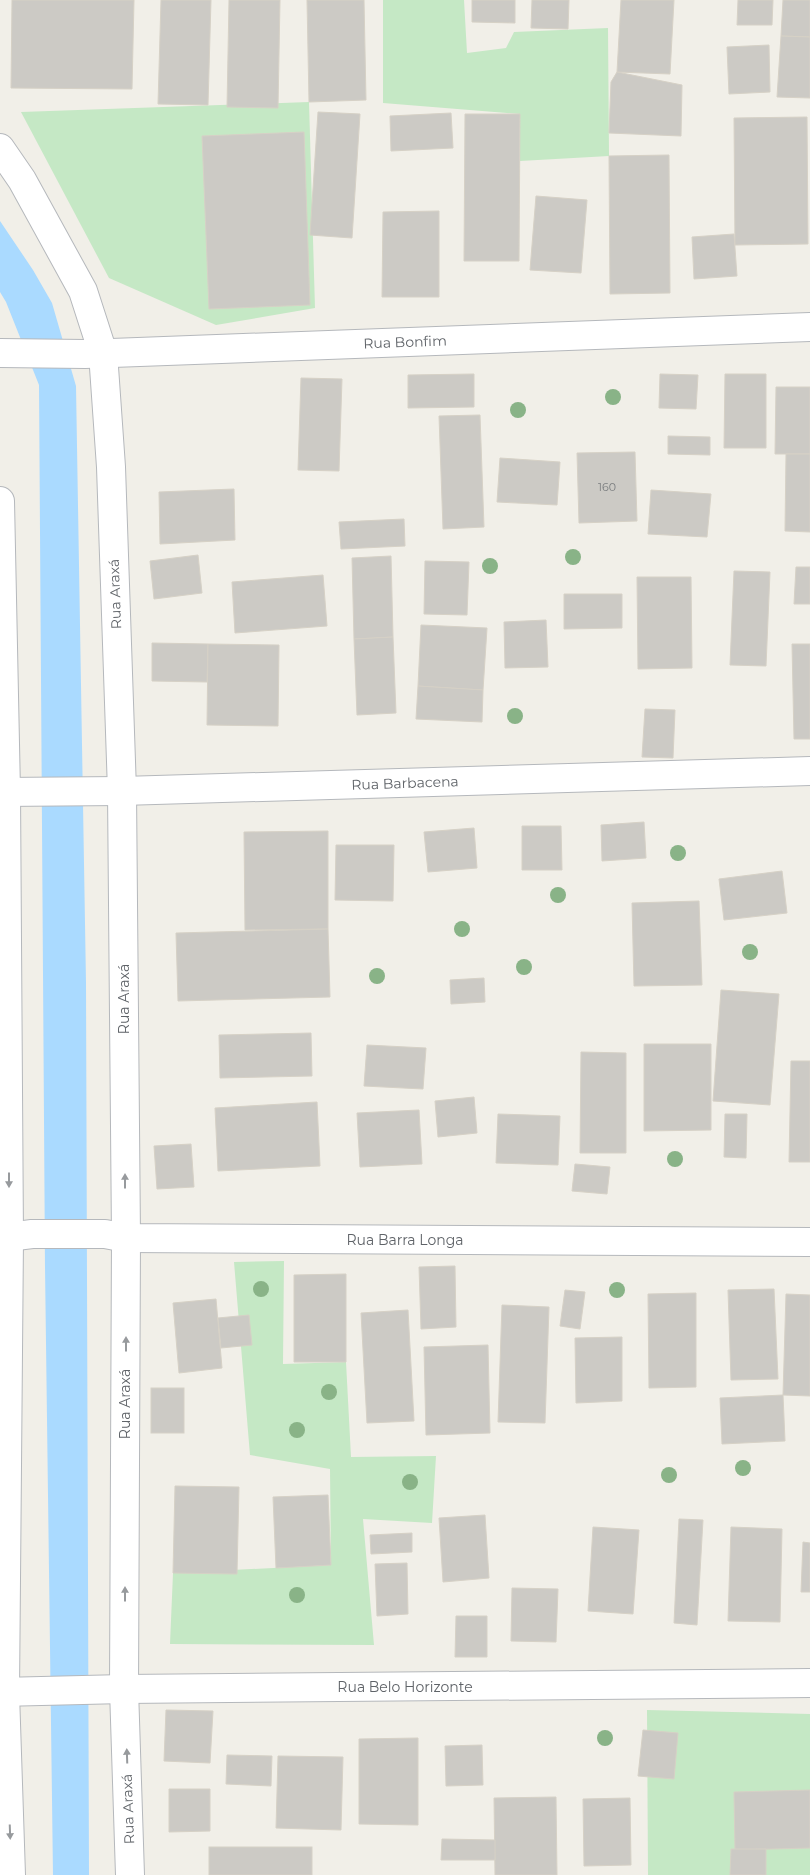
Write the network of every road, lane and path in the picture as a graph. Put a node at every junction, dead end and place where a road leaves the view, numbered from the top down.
1 (0, 148) edge
2 (810, 327) edge
3 (94, 353) junction
4 (7, 354) edge
5 (0, 501) edge
6 (810, 771) edge
7 (112, 791) junction
8 (11, 792) edge
9 (115, 1236) junction
10 (14, 1237) edge
11 (810, 1242) edge
12 (810, 1683) edge
13 (112, 1689) junction
14 (2, 1692) edge
15 (11, 1875) edge
16 (130, 1875) edge

1 - 3 street, Rua Araxá
2 - 3 street, Rua Bonfim
3 - 4 street, Rua Bonfim
3 - 7 street, Rua Araxá
5 - 8 street
6 - 7 street, Rua Barbacena
7 - 8 street, Rua Barbacena
9 -> 7 street, Rua Araxá
8 -> 10 street
9 - 10 street, Rua Barra Longa
9 - 11 street, Rua Barra Longa
13 -> 9 street, Rua Araxá
10 - 14 street
12 - 13 street, Rua Belo Horizonte
13 - 14 street, Rua Belo Horizonte
16 -> 13 street, Rua Araxá
14 -> 15 street

